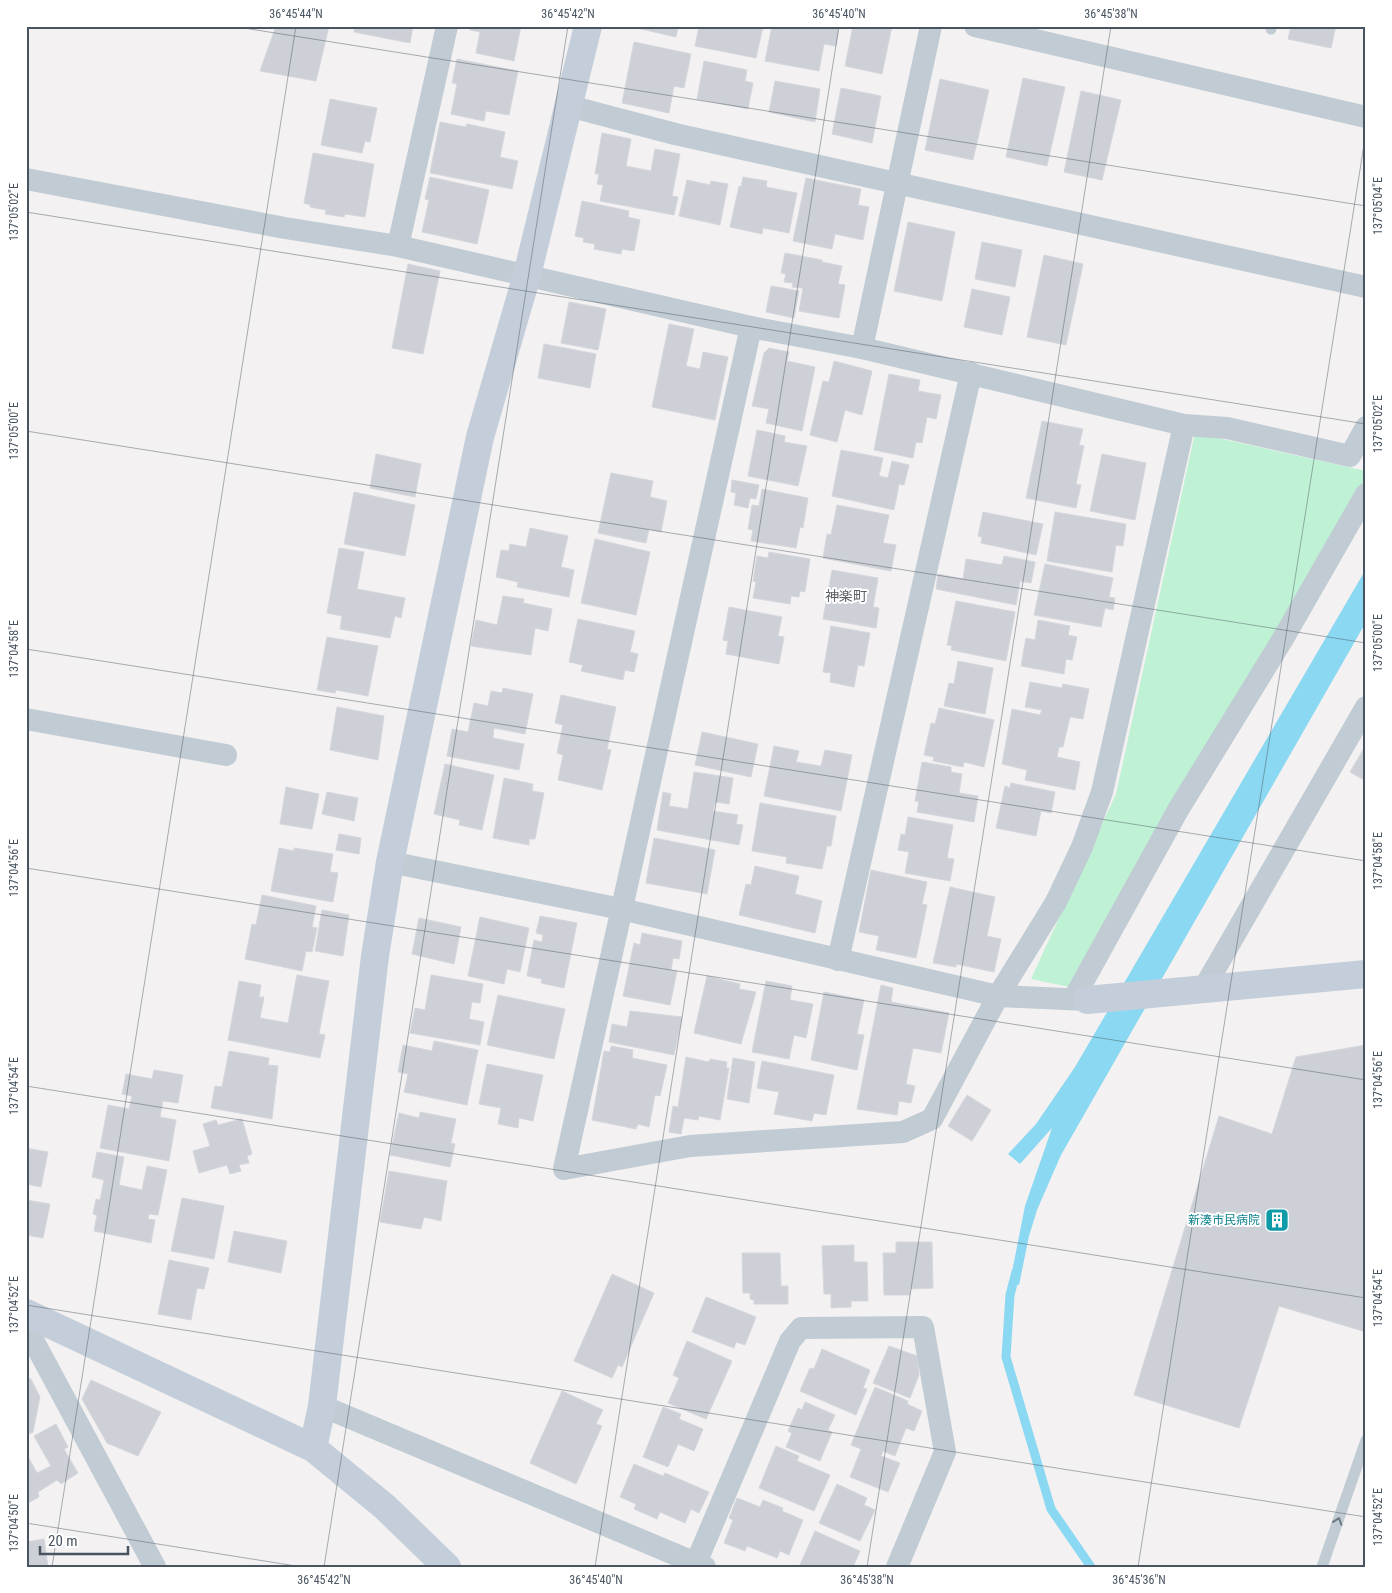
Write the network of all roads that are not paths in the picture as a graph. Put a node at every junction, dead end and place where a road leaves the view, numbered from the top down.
1 (447, 26) edge
2 (588, 26) edge
3 (931, 26) edge
4 (975, 26) edge
5 (569, 106) junction
6 (1366, 116) edge
7 (26, 179) edge
8 (897, 182) junction
9 (398, 246) junction
10 (527, 276) junction
11 (1366, 287) edge
12 (751, 327) junction
13 (862, 348) junction
14 (971, 373) junction
15 (1184, 425) junction
16 (1366, 427) edge
17 (1366, 494) edge
18 (1366, 707) edge
19 (26, 719) edge
20 (226, 755) dead end
21 (390, 862) junction
22 (622, 909) junction
23 (838, 960) junction
24 (1366, 974) edge
25 (1204, 988) junction
26 (998, 996) junction
27 (1080, 999) junction
28 (26, 1313) edge
29 (26, 1327) edge
30 (322, 1406) junction
31 (1366, 1440) edge
32 (313, 1448) junction
33 (701, 1565) edge
34 (155, 1567) edge
35 (447, 1567) edge
36 (897, 1567) edge
37 (1322, 1567) edge

1 - 9 street
2 - 5 street
3 - 8 street
4 - 6 street
5 - 8 street
5 - 10 street
7 - 9 street
8 - 11 street
8 - 13 street
9 - 10 street
10 - 12 street
10 - 21 street
12 - 13 street
12 - 22 street
13 - 14 street
14 - 15 street
14 - 23 street
15 - 16 street
15 - 26 street
17 - 27 street
18 - 25 street
19 - 20 street
21 - 22 street
21 - 30 street
22 - 23 street
22 - 26 street
23 - 26 street
24 - 25 street
25 - 27 street
26 - 27 street
28 - 32 street
29 - 34 street
30 - 32 street
30 - 33 street
37 -> 31 lane
32 - 35 street
33 - 36 street

